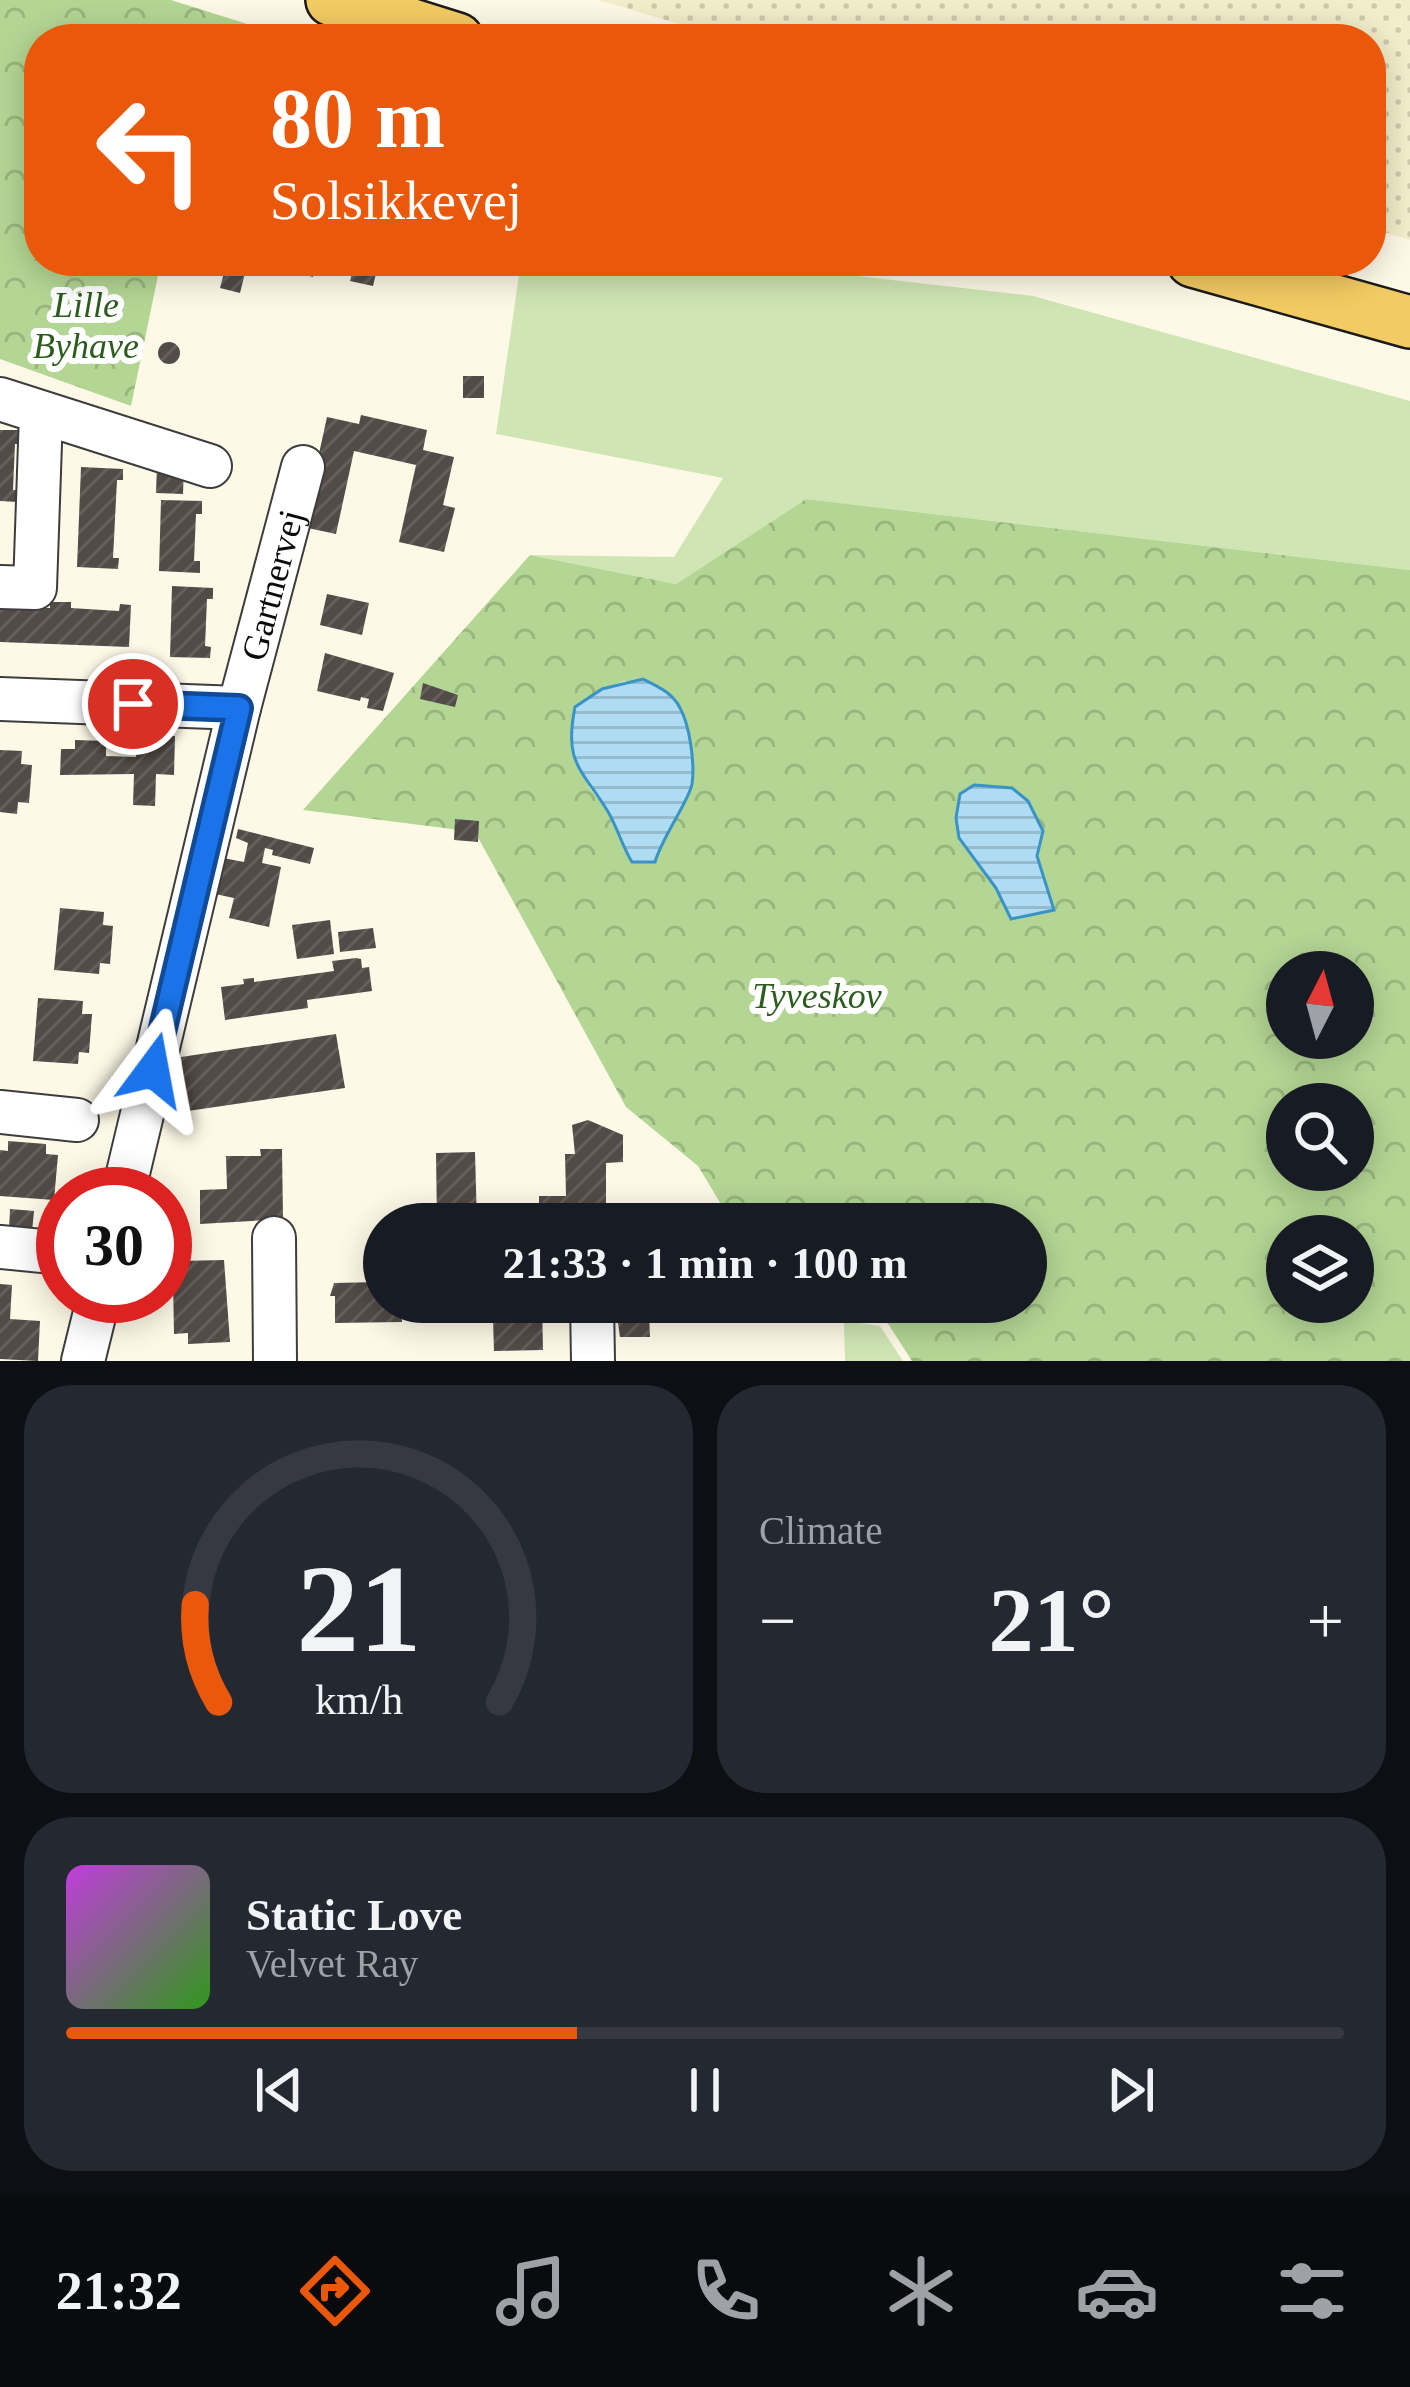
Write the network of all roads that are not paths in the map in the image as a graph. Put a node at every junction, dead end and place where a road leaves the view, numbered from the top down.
1 (332, 0) edge
2 (409, 24) edge
3 (1246, 276) edge
4 (1410, 322) edge
5 (0, 400) edge
6 (41, 414) junction
7 (210, 466) dead end
8 (304, 467) dead end
9 (0, 587) edge
10 (0, 699) edge
11 (239, 708) junction
12 (0, 1112) edge
13 (77, 1120) dead end
14 (129, 1167) edge
15 (274, 1238) dead end
16 (0, 1247) edge
17 (36, 1250) edge
18 (92, 1323) edge
19 (592, 1323) edge
20 (83, 1361) edge
21 (274, 1361) edge
22 (592, 1361) edge

1 - 2 main road
3 - 4 main road
5 - 6 street
6 - 7 street
6 - 9 street
8 - 11 street, Gartnervej
10 - 11 street
11 - 14 street, Gartnervej
12 - 13 street
15 - 21 street
16 - 17 street
18 - 20 street
19 - 22 street

